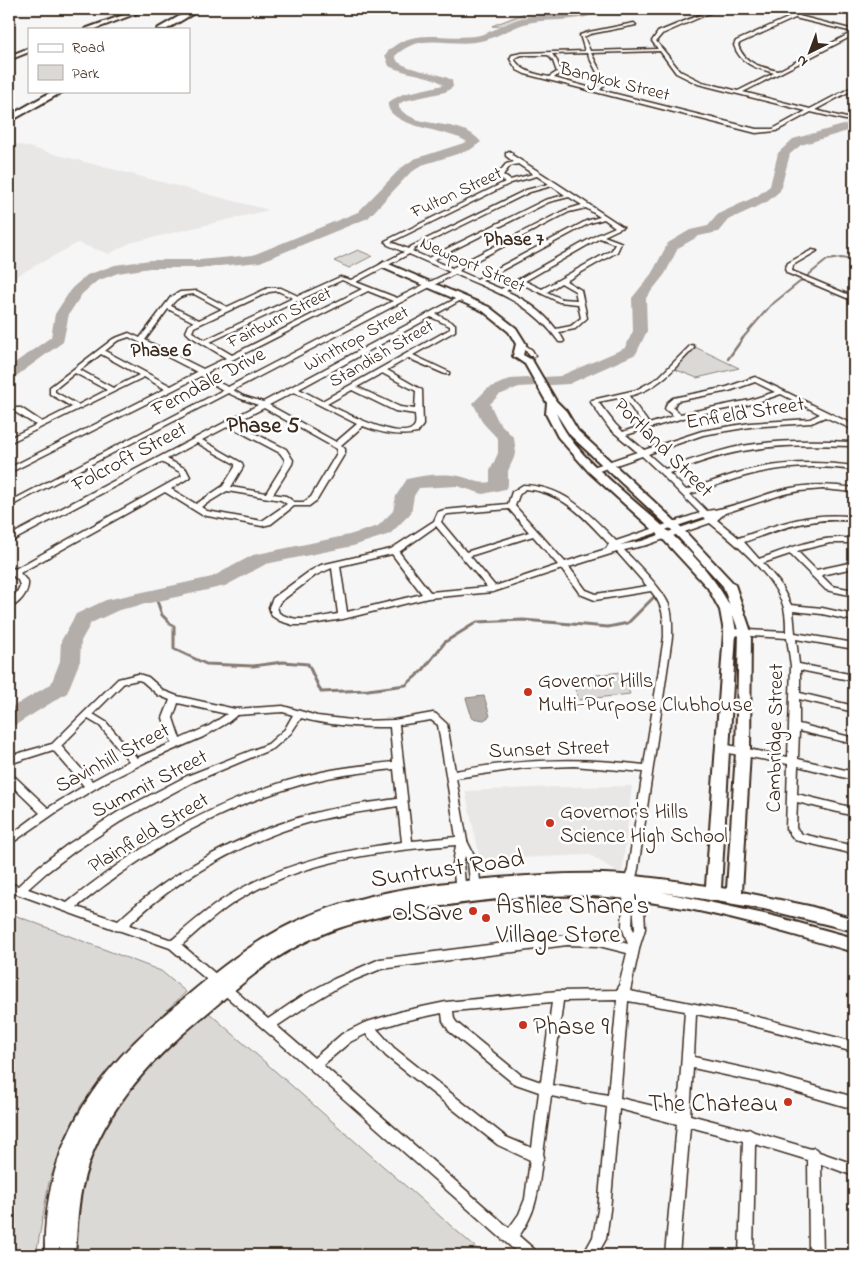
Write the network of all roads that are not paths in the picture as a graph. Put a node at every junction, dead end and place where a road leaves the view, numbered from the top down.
1 (146, 9) edge
2 (197, 9) edge
3 (206, 9) edge
4 (717, 9) edge
5 (764, 9) edge
6 (811, 9) edge
7 (794, 16) junction
8 (634, 24) dead end
9 (91, 28) edge
10 (163, 28) edge
11 (172, 28) edge
12 (854, 32) edge
13 (28, 50) edge
14 (660, 50) junction
15 (588, 52) junction
16 (550, 53) junction
17 (9, 58) edge
18 (777, 72) junction
19 (550, 79) junction
20 (854, 87) edge
21 (597, 90) junction
22 (48, 92) edge
23 (58, 92) edge
24 (738, 93) junction
25 (812, 111) junction
26 (9, 114) edge
27 (9, 119) edge
28 (854, 121) edge
29 (508, 153) dead end
30 (519, 162) junction
31 (539, 174) junction
32 (509, 182) junction
33 (554, 184) junction
34 (570, 195) junction
35 (586, 206) junction
36 (604, 217) junction
37 (599, 236) junction
38 (388, 241) joint
39 (814, 251) dead end
40 (409, 252) junction
41 (428, 260) junction
42 (384, 265) junction
43 (455, 270) junction
44 (352, 281) junction
45 (478, 281) junction
46 (520, 281) junction
47 (561, 281) junction
48 (427, 285) junction
49 (368, 288) junction
50 (189, 291) joint
51 (502, 291) junction
52 (543, 291) junction
53 (298, 298) junction
54 (461, 298) junction
55 (854, 299) edge
56 (398, 301) junction
57 (581, 302) junction
58 (168, 307) junction
59 (227, 309) junction
60 (430, 314) junction
61 (195, 324) junction
62 (555, 331) junction
63 (142, 340) junction
64 (561, 341) dead end
65 (204, 342) junction
66 (692, 347) dead end
67 (100, 351) junction
68 (408, 355) junction
69 (232, 358) junction
70 (382, 370) junction
71 (76, 371) junction
72 (202, 372) junction
73 (448, 373) dead end
74 (144, 374) junction
75 (352, 387) junction
76 (171, 389) junction
77 (231, 389) junction
78 (294, 389) junction
79 (112, 390) junction
80 (781, 392) junction
81 (626, 396) junction
82 (550, 397) junction
83 (323, 404) junction
84 (265, 405) junction
85 (77, 408) junction
86 (18, 410) dead end
87 (419, 412) junction
88 (825, 414) junction
89 (679, 416) junction
90 (228, 422) junction
91 (361, 424) junction
92 (41, 425) junction
93 (647, 426) junction
94 (854, 428) edge
95 (622, 434) junction
96 (196, 440) junction
97 (9, 441) edge
98 (854, 442) edge
99 (337, 445) junction
100 (641, 452) junction
101 (162, 459) junction
102 (608, 465) junction
103 (854, 468) edge
104 (593, 470) junction
105 (9, 472) edge
106 (664, 472) junction
107 (226, 488) junction
108 (166, 490) junction
109 (854, 490) edge
110 (686, 493) junction
111 (268, 495) junction
112 (292, 504) junction
113 (9, 505) edge
114 (511, 506) junction
115 (195, 508) junction
116 (709, 517) junction
117 (854, 519) edge
118 (437, 522) junction
119 (669, 530) junction
120 (533, 533) junction
121 (9, 540) edge
122 (738, 541) junction
123 (854, 541) edge
124 (613, 549) junction
125 (394, 551) junction
126 (792, 551) junction
127 (464, 556) junction
128 (758, 562) junction
129 (336, 565) junction
130 (564, 566) junction
131 (854, 567) edge
132 (12, 571) edge
133 (816, 574) junction
134 (653, 588) junction
135 (492, 589) junction
136 (854, 593) edge
137 (428, 595) junction
138 (9, 605) edge
139 (788, 608) junction
140 (343, 616) junction
141 (854, 618) edge
142 (730, 632) junction
143 (745, 632) junction
144 (792, 635) junction
145 (854, 646) edge
146 (795, 666) junction
147 (854, 678) edge
148 (795, 695) junction
149 (175, 699) junction
150 (854, 709) edge
151 (235, 712) junction
152 (88, 715) junction
153 (298, 715) junction
154 (394, 723) junction
155 (794, 726) junction
156 (854, 741) edge
157 (177, 743) junction
158 (54, 746) junction
159 (723, 748) junction
160 (743, 752) junction
161 (9, 760) edge
162 (793, 761) junction
163 (135, 762) junction
164 (398, 765) junction
165 (649, 769) junction
166 (451, 775) junction
167 (854, 776) edge
168 (9, 777) edge
169 (90, 786) junction
170 (793, 797) junction
171 (402, 802) junction
172 (854, 812) edge
173 (46, 813) junction
174 (462, 840) junction
175 (9, 841) edge
176 (407, 844) junction
177 (854, 850) edge
178 (633, 884) junction
179 (14, 890) edge
180 (469, 891) junction
181 (713, 892) junction
182 (734, 896) junction
183 (68, 908) junction
184 (713, 909) junction
185 (733, 912) junction
186 (854, 925) edge
187 (119, 927) junction
188 (174, 945) junction
189 (854, 945) edge
190 (633, 947) junction
191 (222, 985) junction
192 (558, 996) junction
193 (623, 996) junction
194 (446, 1008) junction
195 (691, 1008) junction
196 (268, 1025) junction
197 (368, 1028) junction
198 (854, 1047) edge
199 (687, 1061) junction
200 (314, 1065) junction
201 (546, 1090) junction
202 (614, 1103) junction
203 (854, 1103) edge
204 (684, 1120) junction
205 (749, 1135) junction
206 (814, 1154) junction
207 (538, 1157) junction
208 (854, 1170) edge
209 (510, 1238) junction
210 (54, 1255) edge
211 (66, 1255) edge
212 (530, 1255) edge
213 (590, 1255) edge
214 (672, 1255) edge
215 (746, 1255) edge
216 (816, 1255) edge

1 - 9 street
2 - 10 highway
3 - 11 highway
4 - 14 street
5 - 7 street
6 - 7 street
7 - 12 street
7 - 18 street
8 - 15 street
12 - 18 street
13 - 17 street
14 - 15 street, Bangkok Street
14 - 24 street
15 - 16 street, Bangkok Street
15 - 21 street
16 - 19 street
16 - 19 street, Bangkok Street
18 - 24 street
19 - 21 street, Bangkok Street
20 - 25 street, Bangkok Street
21 - 25 street, Bangkok Street
22 - 26 highway
23 - 27 highway
24 - 25 street
25 - 28 street
29 - 30 street
30 - 31 street
30 - 32 street
31 - 32 street, Fulton Street
31 - 33 street
32 - 38 street, Fulton Street
33 - 34 street
33 - 40 street
34 - 35 street
34 - 41 street
35 - 36 street
35 - 43 street, Ferndale Drive
36 - 37 street
36 - 45 street
37 - 46 street
37 - 47 street
38 - 40 street, Newport Street
39 - 55 street
40 - 41 street, Newport Street
40 - 42 street
41 - 43 street, Newport Street
42 - 44 street
42 - 48 street
43 - 45 street, Newport Street
43 - 48 street, Ferndale Drive
44 - 49 street
44 - 53 street
45 - 51 street, Newport Street
46 - 51 street
46 - 52 street
47 - 52 street
47 - 57 street
48 - 54 street
48 - 56 street, Ferndale Drive
49 - 56 street
49 - 69 street, Fairburn Street
50 - 58 street
50 - 59 street
51 - 62 street, Newport Street
52 - 57 street
53 - 59 street
53 - 65 street
54 - 60 street, Winthrop Street
54 - 82 street
56 - 77 street, Ferndale Drive
57 - 62 street
58 - 61 street
58 - 63 street
59 - 61 street
60 - 68 street, Standish Street
60 - 78 street, Winthrop Street
61 - 65 street
62 - 64 street, Newport Street
63 - 67 street
63 - 72 street
65 - 69 street
66 - 81 street, Portland Street
67 - 71 street
67 - 74 street
68 - 70 street, Standish Street
68 - 73 street
69 - 72 street, Fairburn Street
70 - 75 street, Standish Street
70 - 87 street
71 - 79 street
71 - 85 street
72 - 76 street, Fairburn Street
72 - 77 street
74 - 76 street
74 - 79 street
75 - 83 street, Standish Street
75 - 87 street
76 - 105 street, Fairburn Street
77 - 84 street
77 - 113 street, Ferndale Drive
78 - 83 street
78 - 84 street, Winthrop Street
79 - 85 street
80 - 88 street
80 - 89 street
80 - 89 street
81 - 93 street
81 - 95 street, Portland Street
82 - 102 street
82 - 104 street
83 - 91 street
84 - 90 street, Folcroft Street
84 - 99 street
85 - 92 street
86 - 92 street
87 - 91 street
88 - 94 street
88 - 100 street, Enfield Street
89 - 93 street
90 - 96 street, Folcroft Street
90 - 111 street
91 - 99 street
92 - 97 street
93 - 95 street
95 - 100 street, Portland Street
96 - 101 street, Folcroft Street
96 - 107 street
98 - 106 street
99 - 112 street
100 - 102 street, Enfield Street
100 - 106 street, Portland Street
101 - 108 street
101 - 121 street, Folcroft Street
102 - 104 street, Enfield Street
102 - 119 street
103 - 110 street
104 - 119 street
106 - 110 street, Portland Street
107 - 111 street
107 - 115 street
108 - 115 street
108 - 132 street
109 - 116 street
110 - 116 street, Portland Street
111 - 112 street
112 - 115 street
114 - 118 street
114 - 120 street
114 - 124 street
116 - 119 street
116 - 122 street, Portland Street
117 - 122 street
118 - 125 street
118 - 127 street
119 - 124 street
119 - 142 street
119 - 143 street
120 - 127 street
120 - 130 street
122 - 128 street, Portland Street
123 - 126 street
124 - 130 street
124 - 134 street
125 - 129 street
125 - 137 street
126 - 128 street
126 - 133 street
127 - 135 street
128 - 139 street, Cambridge Street
129 - 140 street
129 - 140 street
130 - 134 street
130 - 135 street
131 - 133 street
132 - 138 street
133 - 136 street
134 - 165 street
135 - 137 street
137 - 140 street
139 - 141 street
139 - 144 street, Cambridge Street
142 - 143 street
142 - 159 street
143 - 144 street
143 - 160 street
144 - 145 street
144 - 146 street, Cambridge Street
146 - 147 street
146 - 148 street, Cambridge Street
148 - 150 street
148 - 155 street, Cambridge Street
149 - 151 street
149 - 152 street
149 - 157 street
151 - 153 street
151 - 157 street, Savinhill Street
152 - 158 street
152 - 163 street
153 - 154 street
153 - 179 street, Summit Street
154 - 164 street
154 - 166 street
155 - 156 street
155 - 162 street, Cambridge Street
157 - 163 street, Savinhill Street
158 - 161 street
158 - 169 street
159 - 160 street
159 - 181 street
160 - 162 street
160 - 182 street
162 - 167 street
162 - 170 street, Cambridge Street
163 - 169 street, Savinhill Street
164 - 171 street
164 - 183 street, Plainfield Street
165 - 166 street, Sunset Street
165 - 178 street
166 - 174 street
168 - 173 street
169 - 173 street, Savinhill Street
170 - 172 street
170 - 177 street, Cambridge Street
171 - 176 street
171 - 187 street
173 - 175 street, Savinhill Street
174 - 176 street
174 - 180 street
176 - 188 street
178 - 180 street, Suntrust Road
178 - 181 street, Suntrust Road
178 - 184 street, Suntrust Road
178 - 190 street
179 - 183 street
180 - 191 street, Suntrust Road
181 - 182 street, Suntrust Road
181 - 184 street
182 - 185 street
182 - 186 street, Suntrust Road
183 - 187 street
184 - 185 street, Suntrust Road
185 - 189 street, Suntrust Road
187 - 188 street
188 - 191 street
190 - 193 street
190 - 196 street
191 - 196 street
191 - 210 street, Suntrust Road
191 - 211 street, Suntrust Road
192 - 193 street
192 - 194 street
192 - 201 street
193 - 195 street
193 - 202 street
194 - 197 street
194 - 201 street
195 - 198 street
195 - 199 street
196 - 200 street
197 - 200 street
197 - 207 street
199 - 203 street
199 - 204 street
200 - 209 street
201 - 202 street
201 - 207 street
202 - 204 street
202 - 213 street
204 - 205 street
204 - 214 street
205 - 206 street
205 - 215 street
206 - 208 street
206 - 216 street
207 - 209 street
209 - 212 street

